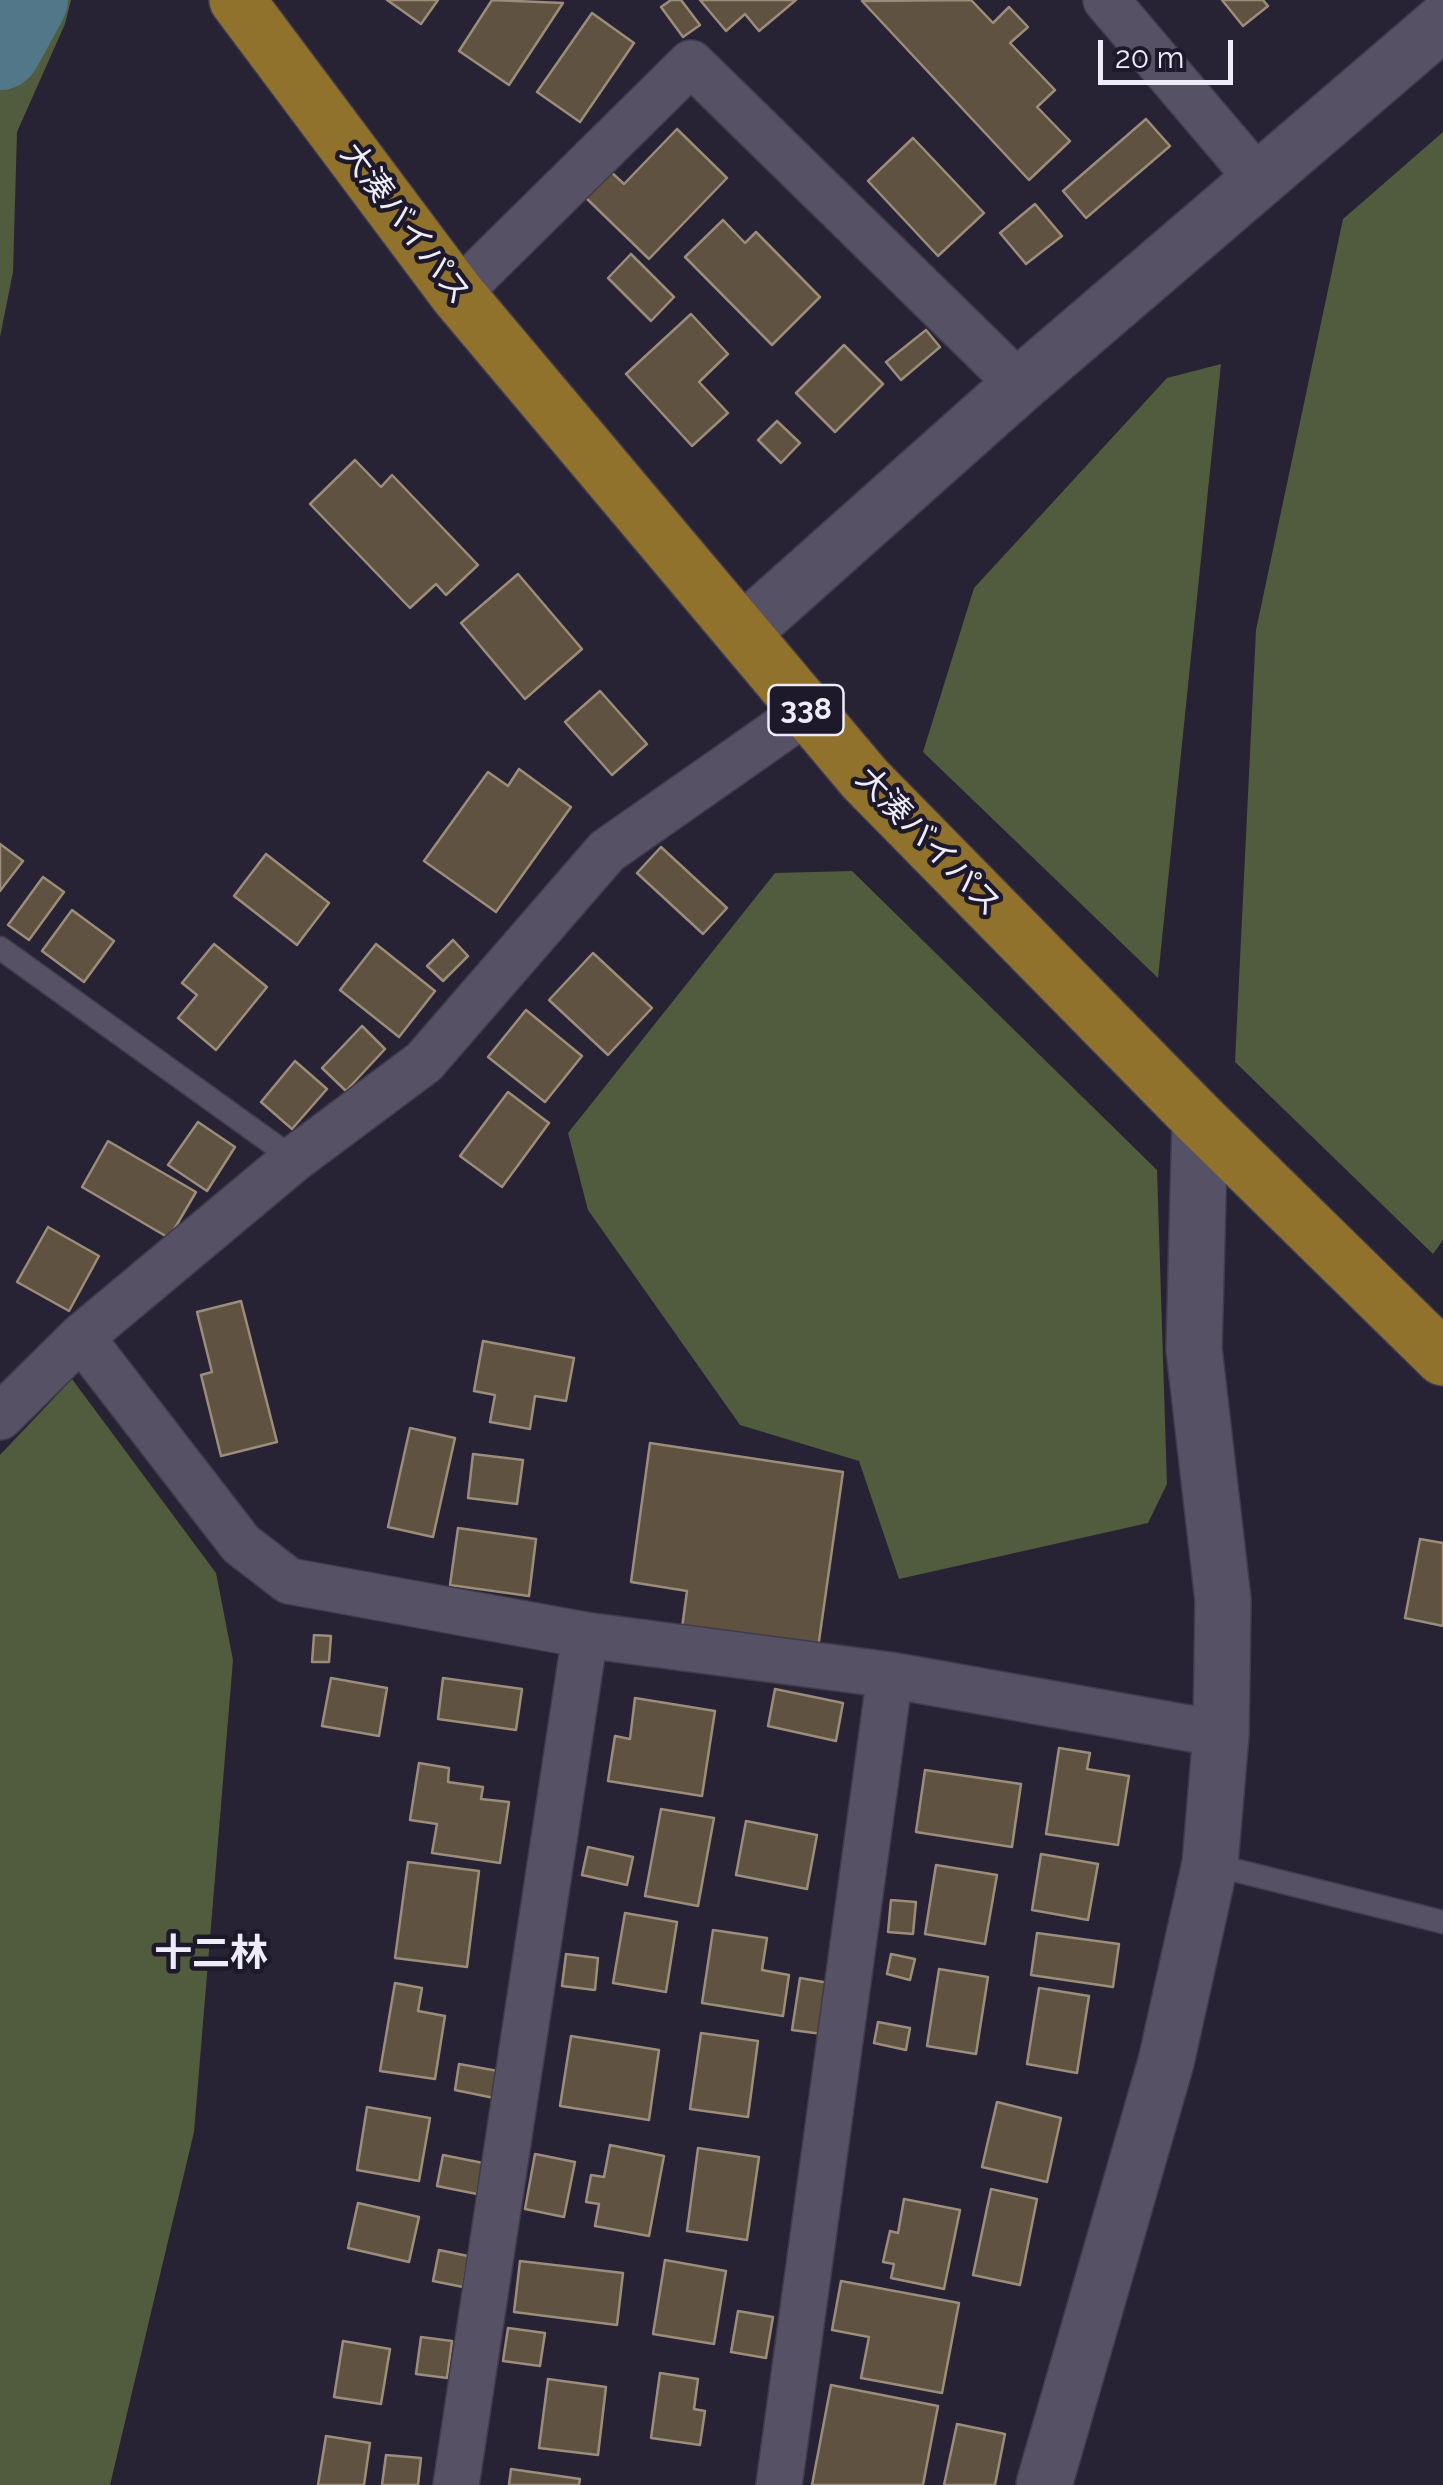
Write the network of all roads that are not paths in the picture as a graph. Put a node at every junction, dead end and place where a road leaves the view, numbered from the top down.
1 (237, 0) edge
2 (1106, 0) edge
3 (1443, 22) edge
4 (1258, 180) junction
5 (456, 294) junction
6 (1020, 385) junction
7 (743, 632) junction
8 (807, 711) junction
9 (0, 948) edge
10 (1200, 1120) junction
11 (294, 1159) junction
12 (81, 1337) junction
13 (1443, 1358) edge
14 (0, 1418) edge
15 (585, 1635) junction
16 (890, 1676) junction
17 (1221, 1734) junction
18 (1210, 1864) junction
19 (1443, 1922) edge
20 (456, 2485) edge
21 (779, 2485) edge
22 (1044, 2485) edge

1 - 5 highway, 大湊バイパス / 338
2 - 4 street
3 - 4 street
4 - 6 street
5 - 6 street
5 - 7 highway, 大湊バイパス / 338
6 - 7 street
7 - 8 highway, 大湊バイパス / 338
8 - 10 highway, 大湊バイパス / 338
8 - 11 street
9 - 11 lane
10 - 13 highway, 大湊バイパス / 338
10 - 17 street
11 - 12 street
12 - 14 street
12 - 15 street
15 - 16 street
15 - 20 street
16 - 17 street
16 - 21 street
17 - 18 street
18 - 19 lane
18 - 22 street

